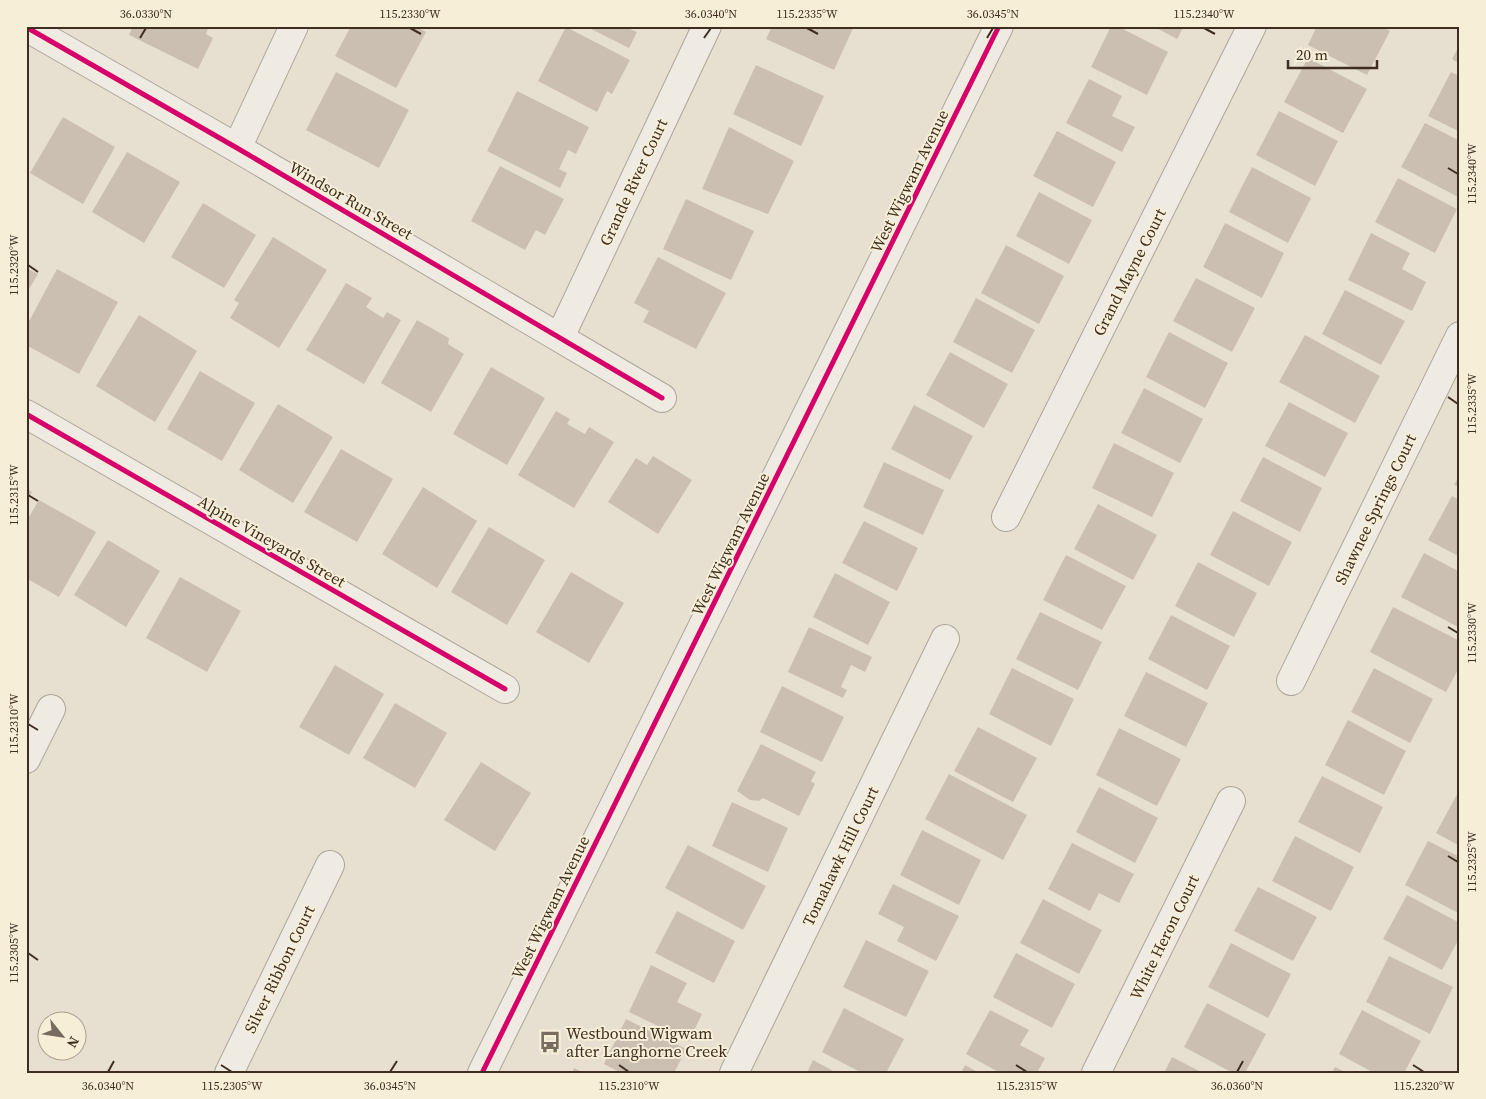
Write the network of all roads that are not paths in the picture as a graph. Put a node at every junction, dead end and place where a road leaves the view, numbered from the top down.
1 (294, 26) edge
2 (706, 26) edge
3 (999, 26) edge
4 (1252, 26) edge
5 (26, 28) edge
6 (237, 148) junction
7 (1460, 336) edge
8 (560, 337) junction
9 (662, 398) dead end
10 (26, 414) edge
11 (1006, 517) dead end
12 (946, 639) dead end
13 (1291, 681) dead end
14 (505, 689) dead end
15 (51, 709) dead end
16 (26, 759) edge
17 (1231, 801) dead end
18 (330, 865) dead end
19 (229, 1073) edge
20 (482, 1073) edge
21 (734, 1073) edge
22 (1096, 1073) edge

1 - 6 street
2 - 8 street, Grande River Court
3 - 20 street, West Wigwam Avenue
4 - 11 street, Grand Mayne Court
5 - 6 street, Windsor Run Street
6 - 8 street, Windsor Run Street
7 - 13 street, Shawnee Springs Court
8 - 9 street, Windsor Run Street
10 - 14 street, Alpine Vineyards Street
12 - 21 street, Tomahawk Hill Court
15 - 16 street
17 - 22 street, White Heron Court
18 - 19 street, Silver Ribbon Court

